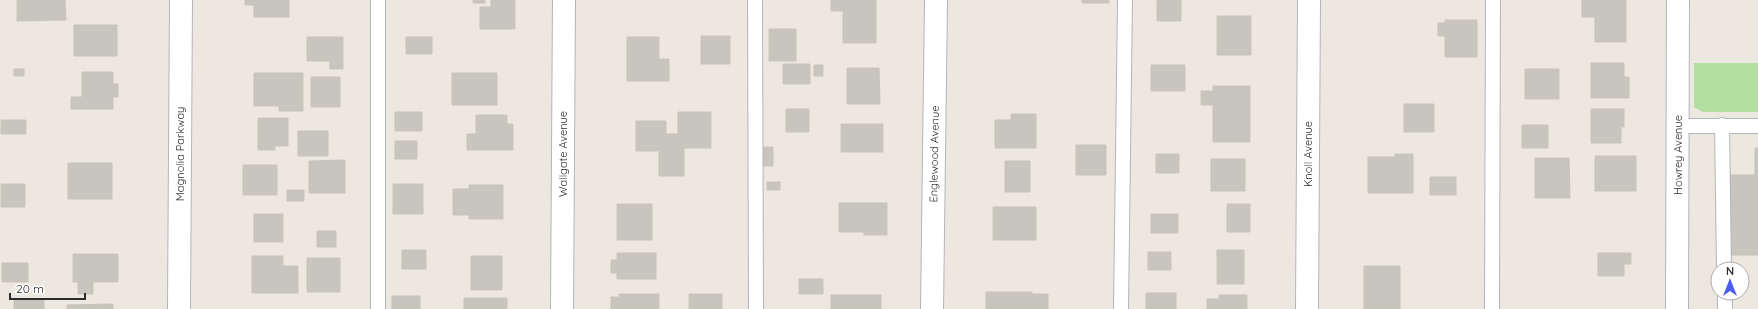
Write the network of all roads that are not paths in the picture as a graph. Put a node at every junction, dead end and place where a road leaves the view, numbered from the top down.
1 (181, 0) edge
2 (378, 0) edge
3 (564, 0) edge
4 (755, 0) edge
5 (936, 0) edge
6 (1125, 0) edge
7 (1309, 0) edge
8 (1493, 0) edge
9 (1678, 0) edge
10 (1722, 125) junction
11 (1678, 126) junction
12 (1758, 126) edge
13 (1724, 261) edge
14 (179, 309) edge
15 (378, 309) edge
16 (562, 309) edge
17 (756, 309) edge
18 (932, 309) edge
19 (1121, 309) edge
20 (1307, 309) edge
21 (1492, 309) edge
22 (1677, 309) edge

1 - 14 street, Magnolia Parkway
2 - 15 lane
3 - 16 street, Wallgate Avenue
4 - 17 lane
5 - 18 street, Englewood Avenue
6 - 19 lane
7 - 20 street, Knoll Avenue
8 - 21 lane
9 - 11 street, Howrey Avenue
10 - 11 lane
10 - 12 lane
10 - 13 lane
11 - 22 street, Howrey Avenue

